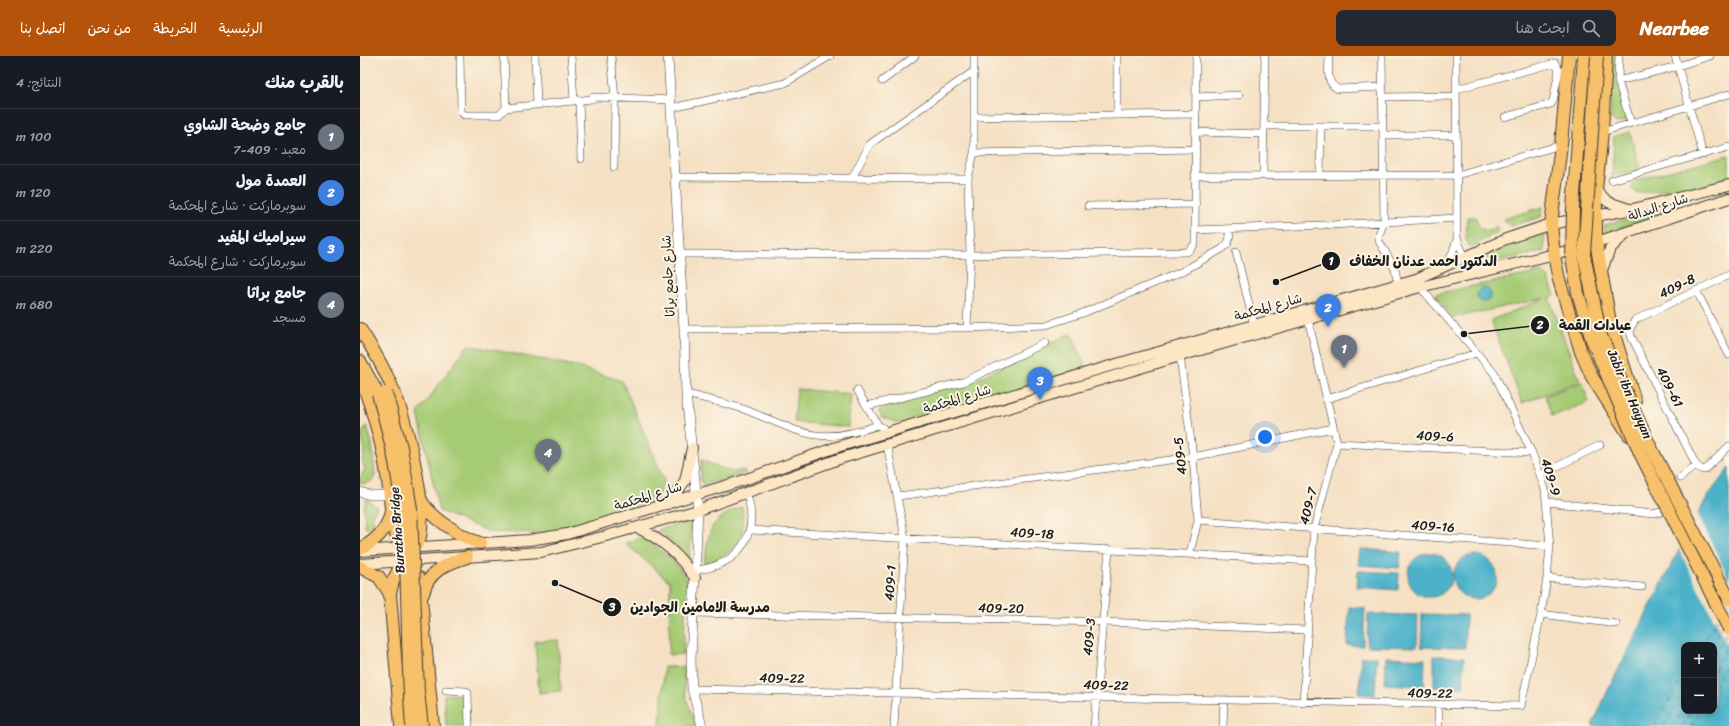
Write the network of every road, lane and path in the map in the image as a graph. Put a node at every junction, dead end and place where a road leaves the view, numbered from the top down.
1 (460, 56) edge
2 (504, 56) edge
3 (535, 56) edge
4 (571, 56) edge
5 (611, 56) edge
6 (668, 56) edge
7 (830, 56) edge
8 (915, 56) edge
9 (974, 56) edge
10 (1117, 56) edge
11 (1196, 56) edge
12 (1266, 56) edge
13 (1329, 56) edge
14 (1382, 56) edge
15 (1456, 56) edge
16 (1570, 56) edge
17 (1584, 56) edge
18 (1597, 56) edge
19 (1606, 56) edge
20 (1619, 56) edge
21 (1675, 56) edge
22 (1710, 56) edge
23 (1678, 66) junction
24 (974, 71) junction
25 (882, 81) dead end
26 (1618, 81) junction
27 (1382, 87) junction
28 (1456, 93) junction
29 (1729, 94) edge
30 (1239, 95) dead end
31 (1196, 97) junction
32 (1382, 97) junction
33 (615, 98) junction
34 (577, 100) junction
35 (537, 104) junction
36 (672, 104) junction
37 (1689, 106) junction
38 (506, 108) junction
39 (1196, 114) junction
40 (1117, 115) junction
41 (974, 117) junction
42 (1505, 117) dead end
43 (1631, 123) junction
44 (1321, 126) junction
45 (1382, 126) junction
46 (1264, 130) junction
47 (1196, 132) junction
48 (1602, 132) junction
49 (1383, 135) junction
50 (1456, 135) junction
51 (1562, 145) junction
52 (1729, 147) edge
53 (1196, 150) junction
54 (974, 153) junction
55 (1703, 155) junction
56 (581, 159) dead end
57 (614, 167) dead end
58 (1320, 174) junction
59 (1263, 175) junction
60 (1456, 175) junction
61 (1196, 176) junction
62 (1383, 176) junction
63 (675, 177) junction
64 (852, 178) junction
65 (968, 179) junction
66 (1612, 180) dead end
67 (1729, 185) edge
68 (1596, 190) junction
69 (1729, 198) edge
70 (1196, 204) junction
71 (1088, 206) dead end
72 (1633, 209) junction
73 (1593, 217) junction
74 (1457, 218) junction
75 (1567, 221) dead end
76 (1384, 222) junction
77 (1551, 224) junction
78 (1228, 229) junction
79 (1632, 229) junction
80 (1195, 230) junction
81 (1458, 237) junction
82 (1593, 243) junction
83 (1190, 250) junction
84 (1567, 251) dead end
85 (1236, 252) dead end
86 (680, 254) junction
87 (970, 255) junction
88 (1554, 255) junction
89 (1466, 258) junction
90 (1195, 264) junction
91 (1445, 267) junction
92 (1488, 270) junction
93 (1729, 275) edge
94 (1601, 276) junction
95 (1398, 284) junction
96 (1420, 287) junction
97 (1696, 290) junction
98 (1308, 319) junction
99 (1635, 320) joint
100 (1254, 325) junction
101 (967, 328) junction
102 (684, 329) junction
103 (360, 330) edge
104 (360, 341) edge
105 (1044, 344) dead end
106 (1477, 353) junction
107 (1729, 355) edge
108 (1180, 356) junction
109 (360, 361) edge
110 (360, 376) edge
111 (857, 390) dead end
112 (382, 394) junction
113 (686, 394) junction
114 (1326, 400) junction
115 (867, 406) junction
116 (878, 425) junction
117 (1333, 428) junction
118 (886, 434) junction
119 (1337, 443) junction
120 (887, 444) junction
121 (1600, 445) dead end
122 (1729, 446) edge
123 (692, 448) junction
124 (1645, 450) junction
125 (1532, 453) junction
126 (1193, 457) junction
127 (1696, 465) junction
128 (1540, 475) junction
129 (1680, 478) dead end
130 (360, 492) edge
131 (746, 492) junction
132 (698, 494) junction
133 (419, 495) junction
134 (898, 496) junction
135 (391, 500) junction
136 (1547, 502) junction
137 (668, 504) junction
138 (698, 510) junction
139 (1661, 512) dead end
140 (1198, 520) junction
141 (638, 528) junction
142 (1314, 529) junction
143 (750, 530) junction
144 (905, 538) junction
145 (480, 543) junction
146 (1550, 546) junction
147 (1109, 549) junction
148 (360, 550) edge
149 (421, 552) junction
150 (1190, 553) junction
151 (398, 555) junction
152 (467, 557) junction
153 (1312, 561) junction
154 (360, 565) edge
155 (695, 574) junction
156 (419, 578) dead end
157 (1547, 578) junction
158 (1642, 587) dead end
159 (390, 594) junction
160 (402, 599) dead end
161 (1729, 599) edge
162 (422, 605) junction
163 (694, 613) junction
164 (1541, 614) junction
165 (393, 616) junction
166 (900, 618) junction
167 (1102, 622) junction
168 (1616, 624) dead end
169 (1729, 629) edge
170 (1307, 630) junction
171 (692, 689) junction
172 (446, 690) dead end
173 (896, 692) junction
174 (1096, 697) junction
175 (1224, 700) junction
176 (1303, 703) junction
177 (1438, 705) junction
178 (1521, 706) joint
179 (401, 726) edge
180 (412, 726) edge
181 (422, 726) edge
182 (433, 726) edge
183 (469, 726) edge
184 (702, 726) edge
185 (894, 726) edge
186 (1094, 726) edge
187 (1223, 726) edge
188 (1439, 726) edge

1 - 38 street
2 - 38 street
3 - 35 street
4 - 34 street
5 - 33 street
6 - 36 street, شارع جامع براثا
7 - 36 street
8 - 25 street
9 - 24 street
10 - 40 street
11 - 31 street
12 - 46 street
13 - 27 street
14 - 27 street
15 - 28 street
16 - 51 main road
17 - 124 main road, Jabir ibn Hayyan, bridge
18 - 124 main road, Jabir ibn Hayyan, bridge
19 - 48 main road
20 - 26 street
21 - 23 street
22 - 23 street
23 - 26 street
23 - 37 street
24 - 41 street
24 - 64 street
26 - 43 street
27 - 32 street
28 - 32 street
28 - 42 street
28 - 50 street
29 - 37 street
30 - 31 street
31 - 39 street
32 - 45 street
33 - 34 street
33 - 36 street
33 - 57 street
34 - 35 street
34 - 56 street
35 - 38 street
36 - 63 street, شارع جامع براثا
37 - 43 street
37 - 55 street
39 - 40 street
39 - 47 street
40 - 41 street
41 - 54 street
43 - 48 street
44 - 45 street
44 - 46 street
44 - 58 street
45 - 49 street
46 - 47 street
46 - 59 street
47 - 53 street
48 - 68 main road
49 - 50 street
49 - 62 street
50 - 60 street
51 - 60 street
51 - 77 main road
52 - 55 street
53 - 54 street
53 - 61 street
54 - 65 street
55 - 66 street
58 - 59 street
58 - 62 street
59 - 61 street
60 - 62 street
60 - 74 street
61 - 70 street
62 - 76 street
63 - 64 street
63 - 86 street, شارع جامع براثا
64 - 65 street
65 - 87 street
67 - 72 main road, شارع البدالة
68 - 72 main road
68 - 73 main road
69 - 79 main road, شارع البدالة
70 - 71 street
70 - 80 street
72 - 73 main road, شارع البدالة
73 - 82 main road
74 - 76 street
74 - 81 street
75 - 77 main road, شارع المحكمة
76 - 78 street
76 - 95 street
77 - 88 main road
77 - 89 main road, شارع المحكمة
78 - 80 street
78 - 90 street
79 - 82 main road, شارع البدالة
79 - 94 main road
80 - 83 street
81 - 89 street
81 - 91 street
82 - 94 main road
83 - 87 street
83 - 90 street
84 - 88 main road, شارع المحكمة
85 - 100 street
86 - 87 street
86 - 102 street, شارع جامع براثا
87 - 101 street
88 - 92 main road, شارع المحكمة
88 - 124 main road, bridge
89 - 91 main road, شارع المحكمة
89 - 92 street
90 - 101 street
91 - 95 main road, شارع المحكمة
92 - 96 main road, شارع المحكمة
93 - 97 street, 409-8
94 - 124 main road, bridge
95 - 100 main road, شارع المحكمة
96 - 98 main road, شارع المحكمة
96 - 106 street, 409-9
97 - 99 street, 409-8
97 - 107 street
98 - 108 main road, شارع المحكمة
98 - 114 street, 409-7
99 - 127 street, 409-61
100 - 118 main road, شارع المحكمة
101 - 102 street
102 - 113 street, شارع جامع براثا
103 - 133 main road
104 - 112 main road, Buratha Bridge
105 - 115 street
106 - 114 street
106 - 125 street, 409-9
108 - 120 main road, شارع المحكمة
108 - 126 street, 409-5
109 - 112 main road, Buratha Bridge
110 - 135 main road
111 - 115 street
112 - 180 main road, Buratha Bridge, bridge
112 - 181 main road, Buratha Bridge, bridge
113 - 116 street
113 - 123 street, شارع جامع براثا
114 - 117 street, 409-7
115 - 116 street
116 - 118 street
117 - 119 street, 409-7
117 - 126 street
118 - 132 main road, شارع المحكمة
119 - 125 street, 409-6
119 - 142 street, 409-7
120 - 131 main road, شارع المحكمة
120 - 134 street, 409-1
121 - 128 street
122 - 127 street
123 - 132 street, شارع جامع براثا
123 - 137 main road
124 - 161 main road, Jabir ibn Hayyan, bridge
124 - 169 main road, Jabir ibn Hayyan, bridge
125 - 128 street, 409-9
126 - 134 street
126 - 140 street, 409-5
127 - 129 street
128 - 136 street, 409-9
130 - 135 street
131 - 138 main road, شارع المحكمة
131 - 143 street
132 - 137 main road, شارع المحكمة
132 - 138 street, شارع جامع براثا
133 - 135 main road
133 - 145 main road
133 - 149 main road
134 - 144 street, 409-1
135 - 148 main road
135 - 151 main road
136 - 139 street
136 - 146 street, 409-9
137 - 145 main road, شارع المحكمة
138 - 141 main road, شارع المحكمة
138 - 155 street, شارع جامع براثا
140 - 142 street, 409-16
140 - 150 street, 409-5
141 - 152 main road, شارع المحكمة
141 - 155 main road
142 - 146 street, 409-16
142 - 153 street, 409-7
143 - 144 street, 409-18
143 - 155 street
144 - 147 street, 409-18
144 - 166 street, 409-1
145 - 149 main road, شارع المحكمة
146 - 157 street, 409-9
147 - 150 street, 409-18
147 - 167 street, 409-3
148 - 151 main road, شارع المحكمة
149 - 151 main road, شارع المحكمة
149 - 151 main road, شارع المحكمة
149 - 152 main road, شارع المحكمة
150 - 153 street, 409-18
151 - 154 main road, شارع المحكمة
151 - 159 main road
152 - 162 main road
153 - 170 street, 409-7
154 - 159 main road
155 - 163 street, شارع جامع براثا
156 - 162 main road
157 - 158 street
157 - 164 street, 409-9
159 - 165 main road
160 - 165 main road
162 - 182 main road
163 - 166 street, 409-20
163 - 171 street, شارع جامع براثا
164 - 168 street
164 - 178 street, 409-9
165 - 179 main road
166 - 167 street, 409-20
166 - 173 street, 409-1
167 - 170 street, 409-20
167 - 174 street, 409-3
170 - 176 street, 409-7
171 - 173 street, 409-22
171 - 184 street, شارع جامع براثا
172 - 183 street
173 - 174 street, 409-22
173 - 185 street, 409-1
174 - 175 street, 409-22
174 - 186 street, 409-3
175 - 176 street, 409-22
175 - 187 street
176 - 177 street, 409-22
177 - 178 street, 409-22
177 - 188 street

